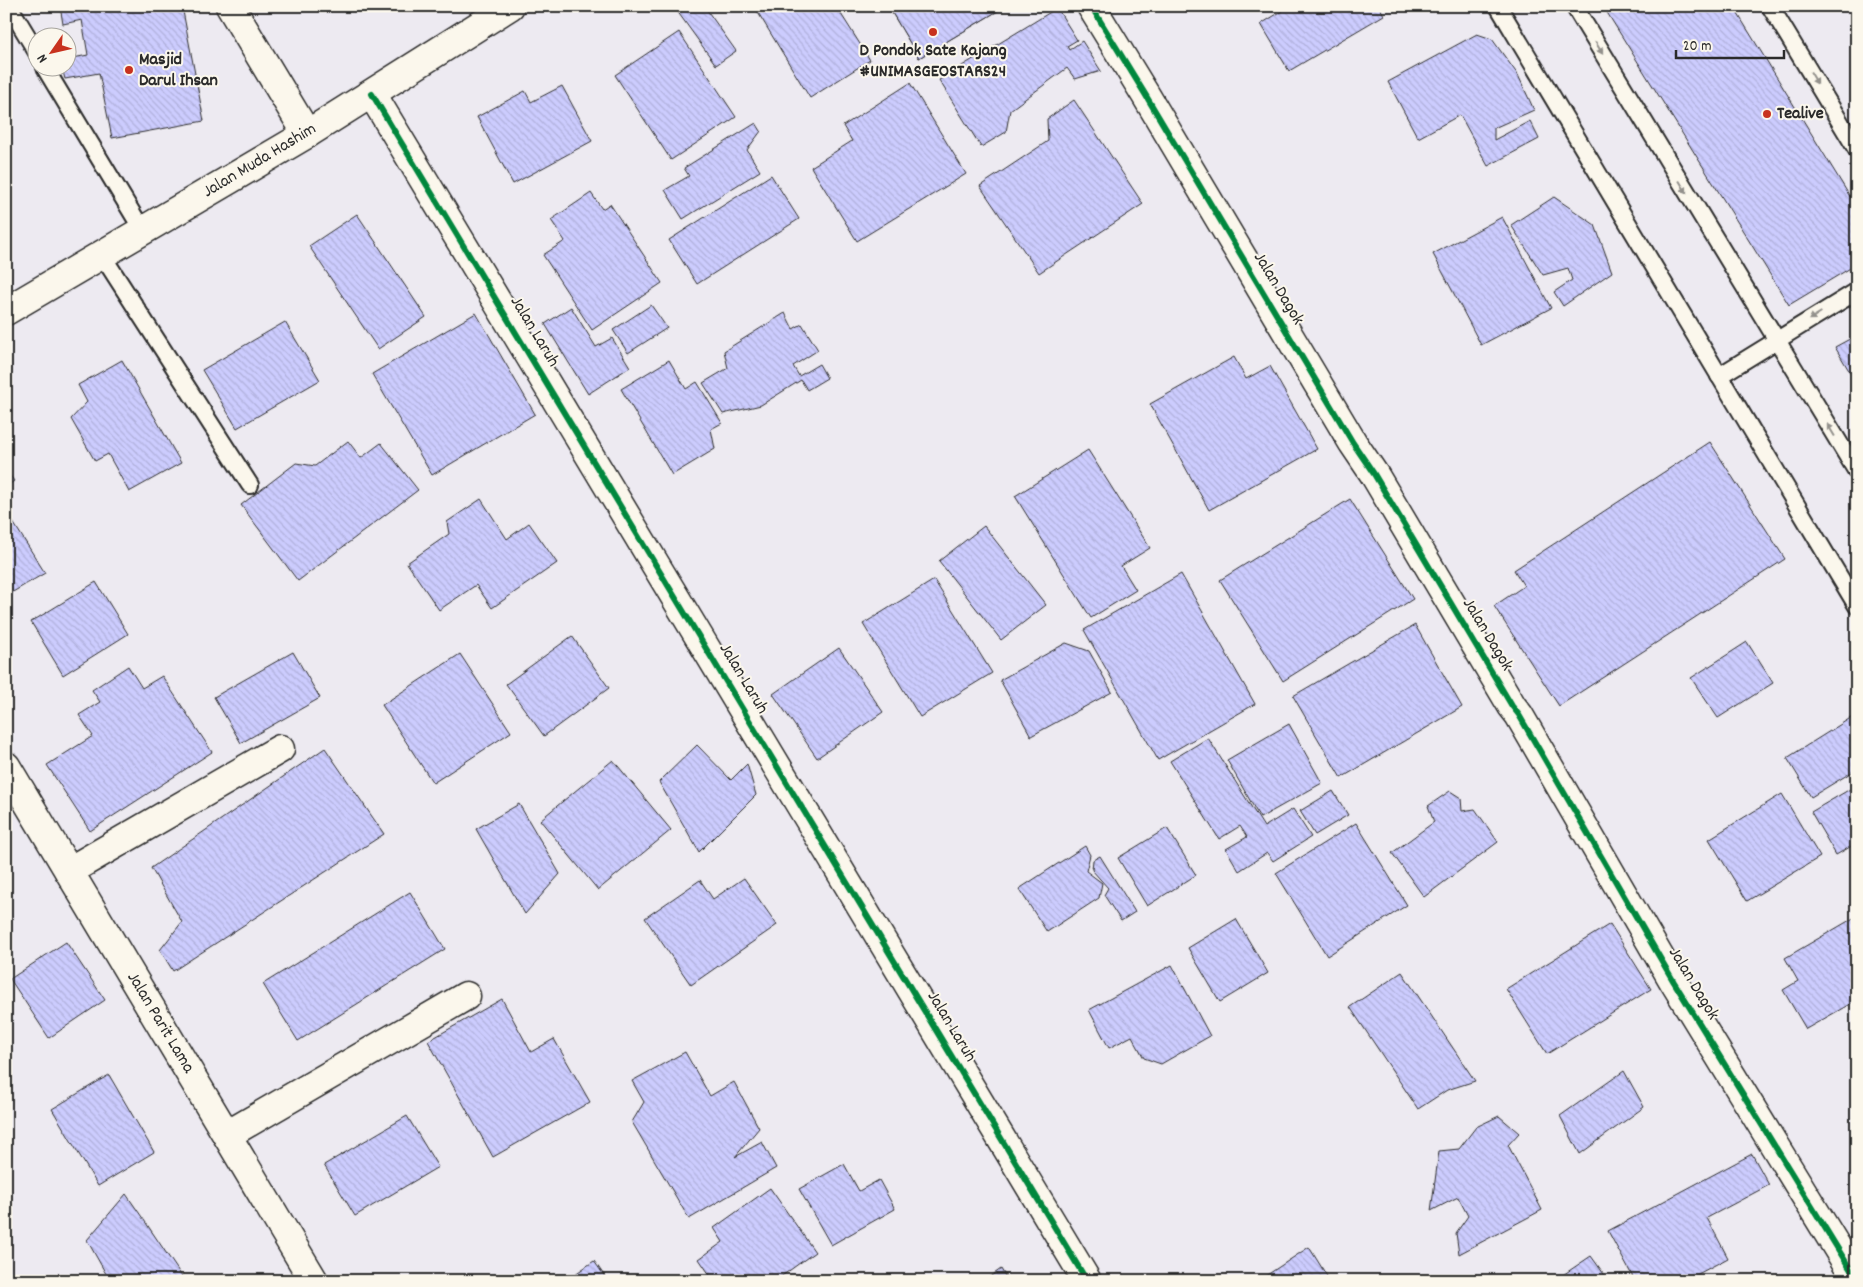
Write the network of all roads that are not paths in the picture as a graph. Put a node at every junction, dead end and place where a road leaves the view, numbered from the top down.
1 (9, 6) edge
2 (230, 6) edge
3 (510, 6) edge
4 (1091, 6) edge
5 (1498, 6) edge
6 (1574, 6) edge
7 (1770, 6) edge
8 (28, 37) edge
9 (52, 78) edge
10 (372, 94) junction
11 (306, 134) junction
12 (1857, 150) edge
13 (143, 230) junction
14 (102, 255) junction
15 (1857, 291) edge
16 (6, 311) edge
17 (1776, 340) junction
18 (1719, 376) junction
19 (1857, 472) edge
20 (250, 486) dead end
21 (1857, 606) edge
22 (280, 749) dead end
23 (6, 766) edge
24 (69, 871) junction
25 (466, 996) dead end
26 (227, 1135) junction
27 (1857, 1280) edge
28 (314, 1281) edge
29 (1087, 1281) edge

1 - 8 lane
2 - 11 street
3 - 10 street, Jalan Muda Hashim
4 - 27 street, Jalan Dagok
5 - 18 lane
6 -> 17 lane
7 -> 12 lane
9 - 13 lane
10 - 11 street, Jalan Muda Hashim
10 - 29 street, Jalan Laruh
11 - 13 street, Jalan Muda Hashim
13 - 14 street, Jalan Muda Hashim
14 - 16 street, Jalan Muda Hashim
14 - 20 lane
15 -> 17 lane
17 - 18 lane
19 -> 17 lane
18 - 21 lane
22 - 24 street
23 - 24 street, Jalan Parit Lama
24 - 26 street, Jalan Parit Lama
25 - 26 street
26 - 28 street, Jalan Parit Lama

